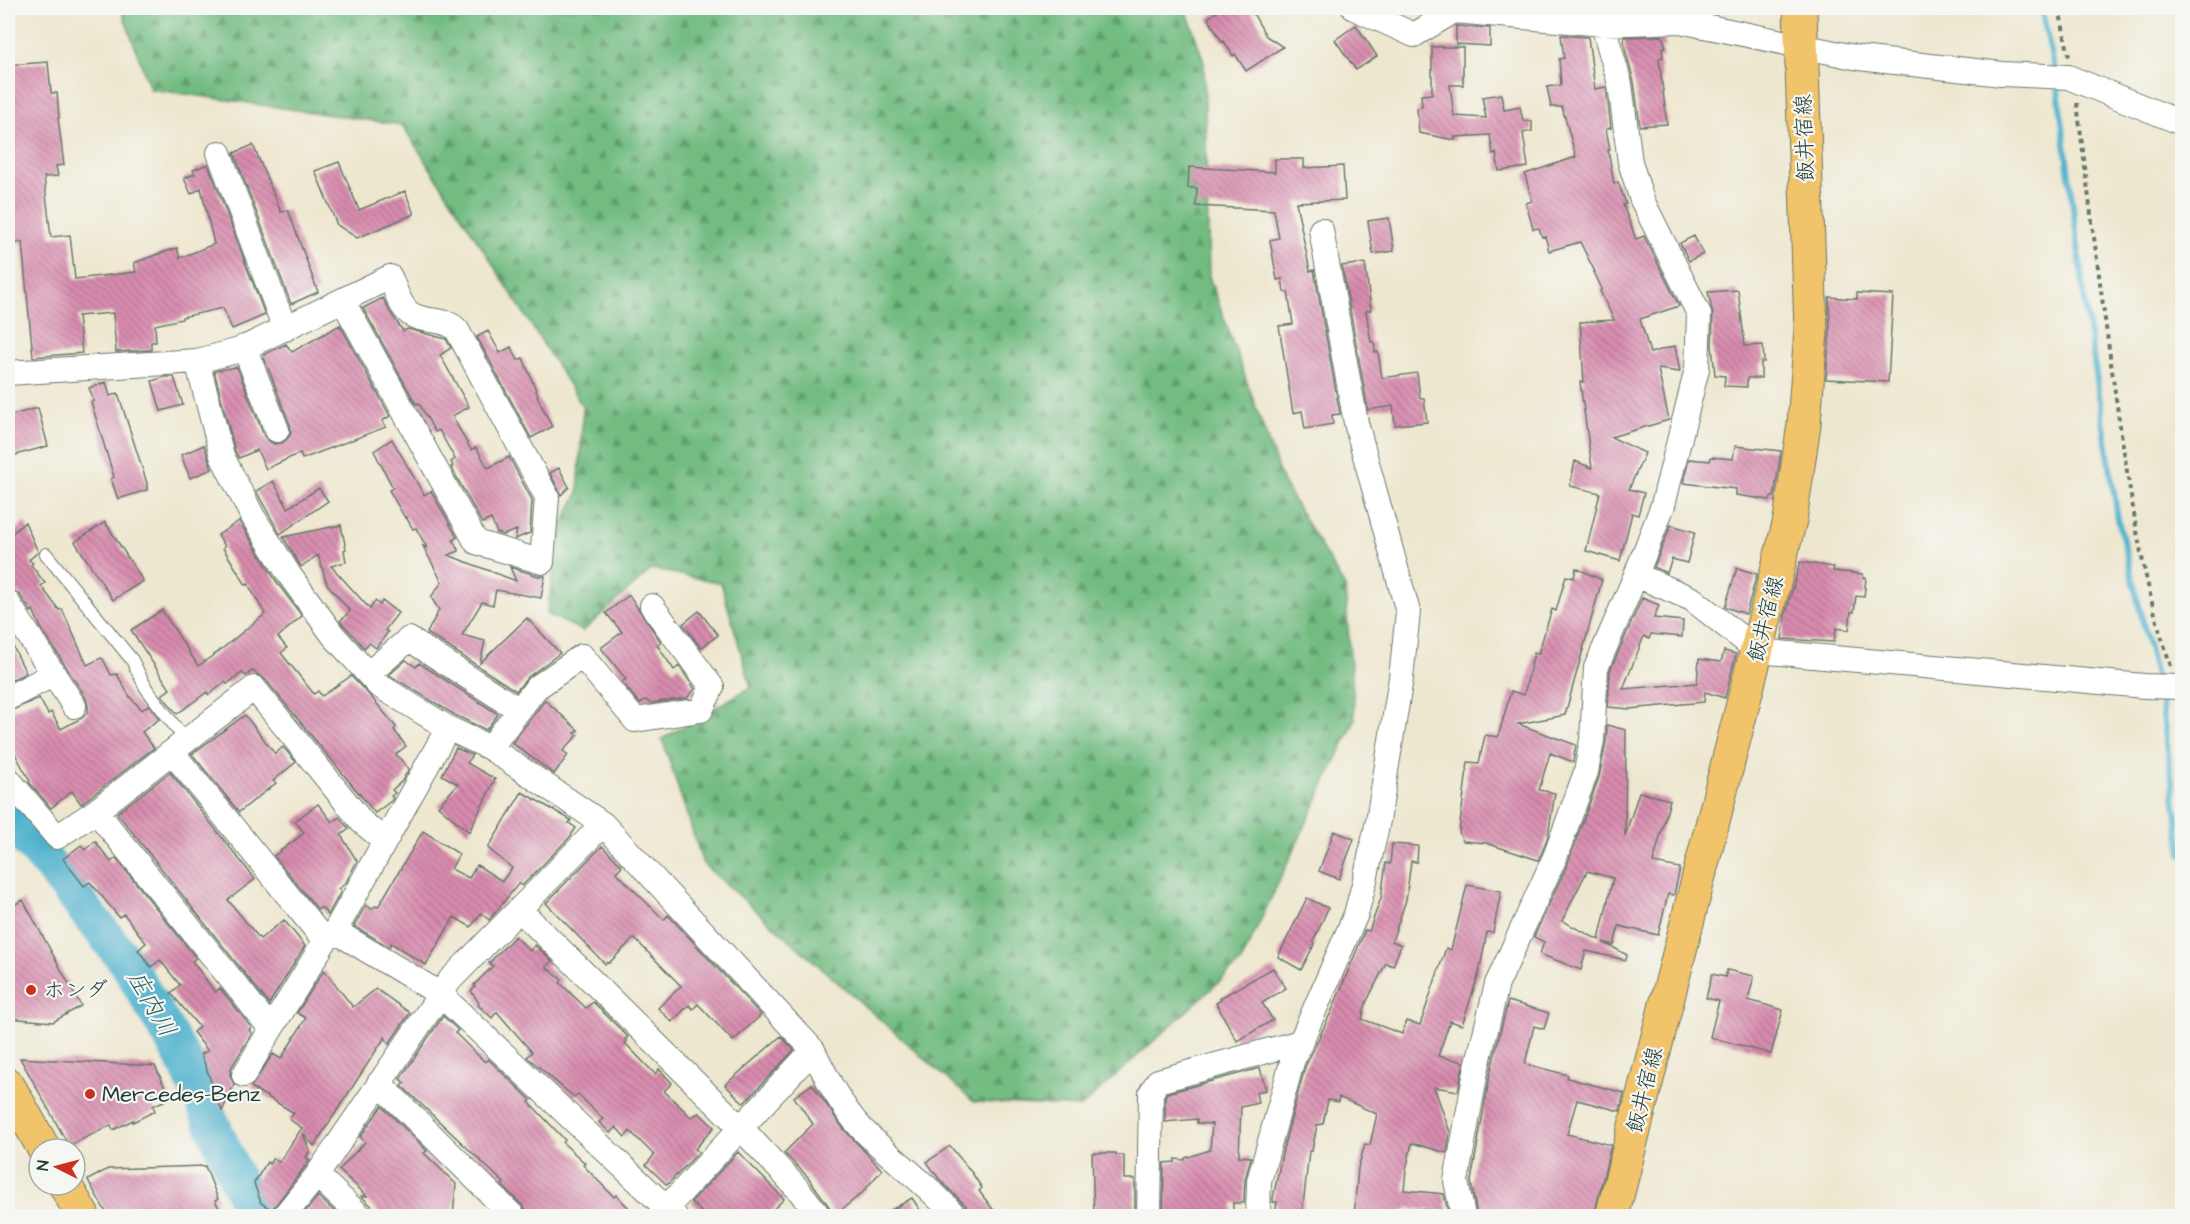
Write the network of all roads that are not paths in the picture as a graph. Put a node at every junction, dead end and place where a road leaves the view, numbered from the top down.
1 (1354, 8) edge
2 (1800, 8) edge
3 (1600, 16) edge
4 (1802, 46) junction
5 (2182, 123) edge
6 (219, 153) dead end
7 (1321, 230) dead end
8 (343, 301) junction
9 (285, 329) junction
10 (244, 347) junction
11 (196, 361) junction
12 (8, 373) edge
13 (277, 430) dead end
14 (46, 554) dead end
15 (1636, 575) junction
16 (8, 603) edge
17 (652, 606) dead end
18 (1758, 651) junction
19 (368, 674) junction
20 (52, 675) junction
21 (2181, 687) edge
22 (8, 698) edge
23 (74, 706) dead end
24 (519, 710) junction
25 (448, 728) junction
26 (179, 746) junction
27 (490, 748) junction
28 (8, 779) edge
29 (96, 811) junction
30 (603, 824) junction
31 (385, 841) junction
32 (520, 910) junction
33 (330, 936) junction
34 (440, 994) junction
35 (270, 1029) junction
36 (1300, 1042) junction
37 (813, 1050) junction
38 (244, 1075) dead end
39 (379, 1083) junction
40 (8, 1084) edge
41 (740, 1127) junction
42 (38, 1137) edge
43 (317, 1175) junction
44 (72, 1197) edge
45 (667, 1214) edge
46 (83, 1216) edge
47 (284, 1216) edge
48 (360, 1216) edge
49 (513, 1216) edge
50 (819, 1216) edge
51 (955, 1216) edge
52 (1149, 1216) edge
53 (1258, 1216) edge
54 (1463, 1216) edge
55 (1612, 1216) edge

1 - 3 street
2 - 4 main road, 飯井宿線
3 - 4 street
3 - 15 street
4 - 5 street
4 - 18 main road, 飯井宿線
6 - 9 street
7 - 36 street
8 - 8 street
8 - 9 street
9 - 10 street
10 - 11 street
10 - 13 street
11 - 12 street
11 - 19 street
14 - 26 lane
15 - 18 street
15 - 54 street
16 - 20 street
17 - 24 street
18 - 21 street
18 - 55 main road, 飯井宿線
19 - 24 street
19 - 25 street
20 - 22 street
20 - 23 street
24 - 27 street
25 - 27 street
25 - 31 street
26 - 29 street
26 - 31 street
26 - 33 street
27 - 30 street
28 - 29 street
29 - 35 street
30 - 32 street
30 - 37 street
31 - 33 street
32 - 34 street
32 - 41 street
33 - 34 street
33 - 35 street
34 - 39 street
34 - 45 street
35 - 38 street
36 - 52 street
36 - 53 street
37 - 41 street
37 - 51 street
39 - 43 street
39 - 49 street
40 - 42 main road
41 - 45 street
41 - 50 street
43 - 47 street
43 - 48 street
44 - 46 main road

